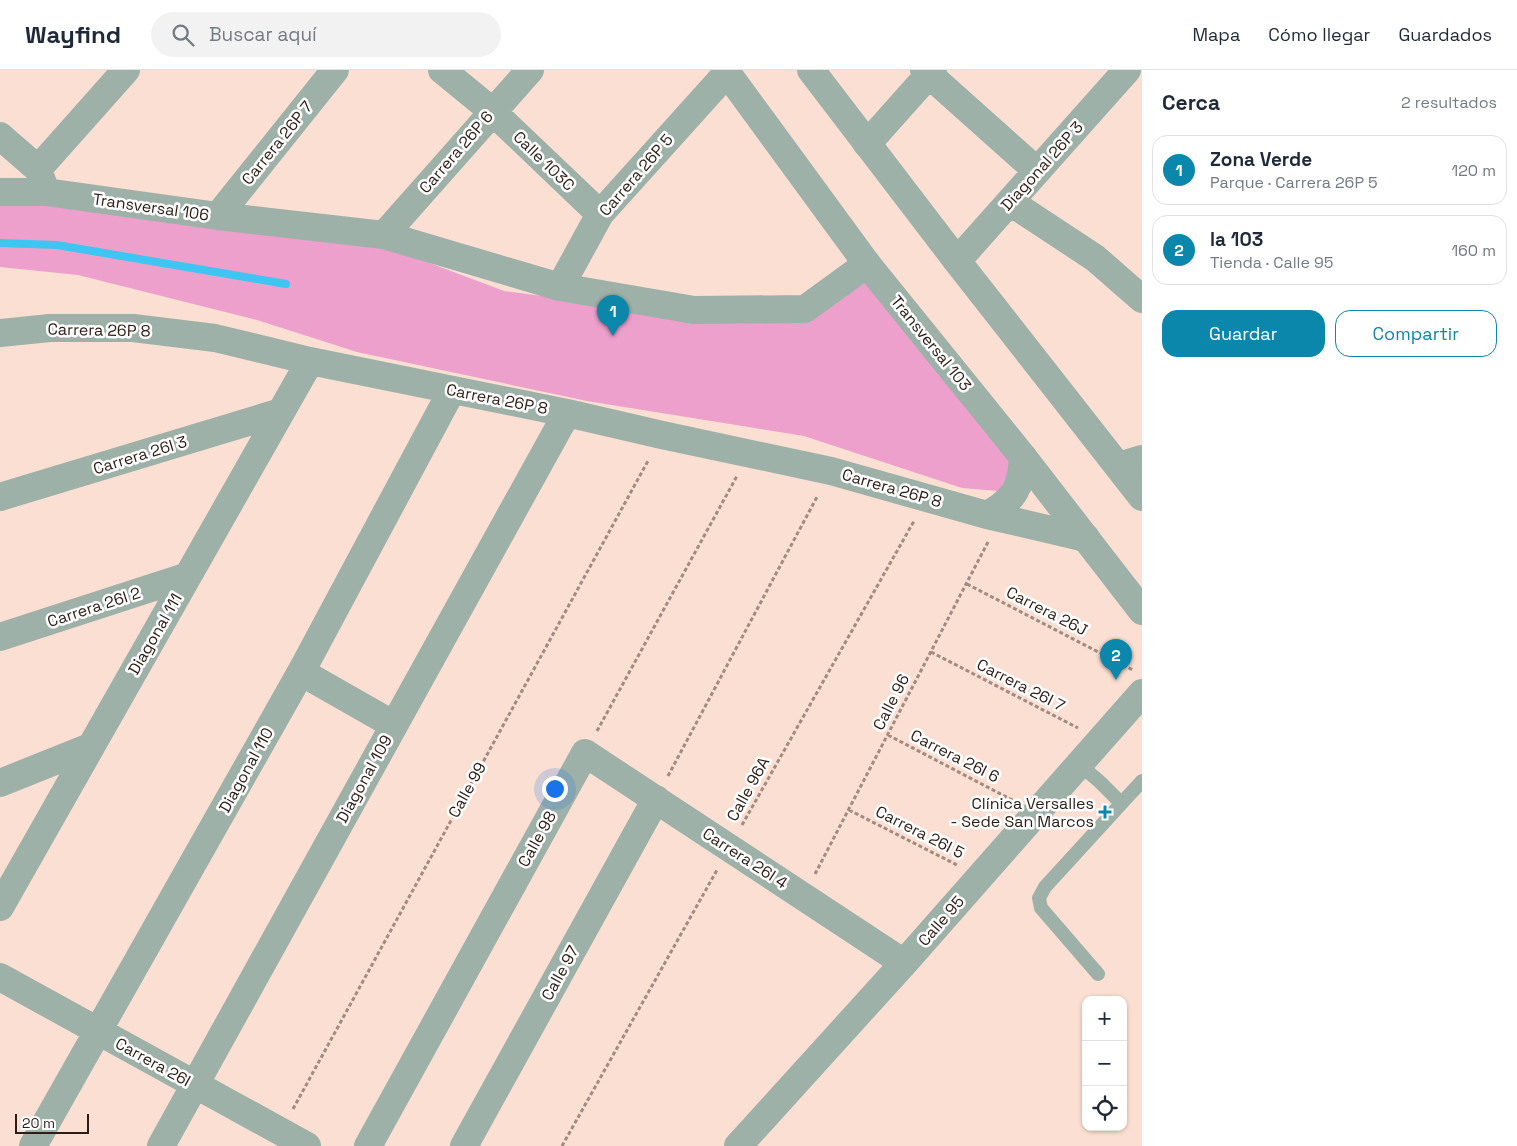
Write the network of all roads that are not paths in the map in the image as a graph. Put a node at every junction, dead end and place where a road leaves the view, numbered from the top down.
1 (126, 70) edge
2 (335, 70) edge
3 (442, 70) edge
4 (530, 70) edge
5 (811, 70) edge
6 (1127, 70) edge
7 (726, 71) edge
8 (929, 72) edge
9 (492, 111) junction
10 (0, 136) edge
11 (867, 144) junction
12 (1037, 171) junction
13 (42, 181) junction
14 (0, 192) edge
15 (1010, 202) junction
16 (600, 214) junction
17 (218, 216) junction
18 (384, 235) junction
19 (958, 261) junction
20 (868, 264) junction
21 (1137, 284) edge
22 (560, 287) junction
23 (0, 333) edge
24 (310, 361) junction
25 (452, 390) junction
26 (281, 412) junction
27 (567, 413) junction
28 (1023, 457) junction
29 (1130, 462) edge
30 (0, 497) edge
31 (1142, 497) edge
32 (994, 517) junction
33 (1086, 538) junction
34 (188, 576) junction
35 (1142, 611) edge
36 (0, 637) edge
37 (301, 672) junction
38 (1138, 682) edge
39 (394, 725) junction
40 (90, 748) junction
41 (585, 752) joint
42 (1079, 764) junction
43 (1142, 781) edge
44 (0, 783) edge
45 (656, 799) junction
46 (1121, 803) junction
47 (0, 907) edge
48 (904, 963) junction
49 (1098, 974) dead end
50 (0, 977) edge
51 (98, 1031) junction
52 (195, 1085) junction
53 (277, 1139) edge
54 (33, 1146) edge
55 (161, 1146) edge
56 (306, 1146) edge
57 (368, 1146) edge
58 (464, 1146) edge
59 (738, 1146) edge

1 - 13 street
2 - 17 street, Carrera 26P 7
3 - 9 street, Calle 103C
4 - 9 street, Carrera 26P 6
5 - 11 street
6 - 12 street, Diagonal 26P 3
7 - 16 street, Carrera 26P 5
7 - 20 street, Transversal 103
8 - 11 street
8 - 12 street
9 - 16 street, Calle 103C
9 - 18 street, Carrera 26P 6
10 - 13 street
11 - 19 street
12 - 15 street, Diagonal 26P 3
13 - 14 street, Transversal 106
13 - 17 street, Transversal 106
15 - 19 street, Diagonal 26P 3
15 - 21 street
16 - 22 street, Carrera 26P 5
17 - 18 street, Transversal 106
18 - 22 street, Transversal 106
19 - 29 street
20 - 22 street, Transversal 106
20 - 28 street, Transversal 103
23 - 24 street, Carrera 26P 8
24 - 25 street, Carrera 26P 8
24 - 26 street, Diagonal 111
25 - 27 street, Carrera 26P 8
25 - 37 street, Diagonal 110
26 - 30 street, Carrera 26I 3
26 - 34 street, Diagonal 111
27 - 32 street, Carrera 26P 8
27 - 39 street, Diagonal 109
28 - 32 street
28 - 33 street, Transversal 103
29 - 31 street
32 - 33 street, Carrera 26P 8
33 - 35 street, Transversal 103
34 - 36 street, Carrera 26I 2
34 - 40 street, Diagonal 111
37 - 39 street
37 - 51 street, Diagonal 110
38 - 42 street, Calle 95
39 - 52 street, Diagonal 109
40 - 44 street
40 - 47 street, Diagonal 111
41 - 45 street, Carrera 26I 4
41 - 57 street, Calle 98
42 - 46 lane
42 - 48 street, Calle 95
43 - 46 lane
45 - 48 street, Carrera 26I 4
45 - 58 street, Calle 97
46 - 49 lane
48 - 59 street, Calle 95
50 - 51 street, Carrera 26I
51 - 52 street, Carrera 26I
51 - 54 street, Diagonal 110
52 - 53 street, Carrera 26I
52 - 55 street, Diagonal 109
53 - 56 street, Carrera 26I

